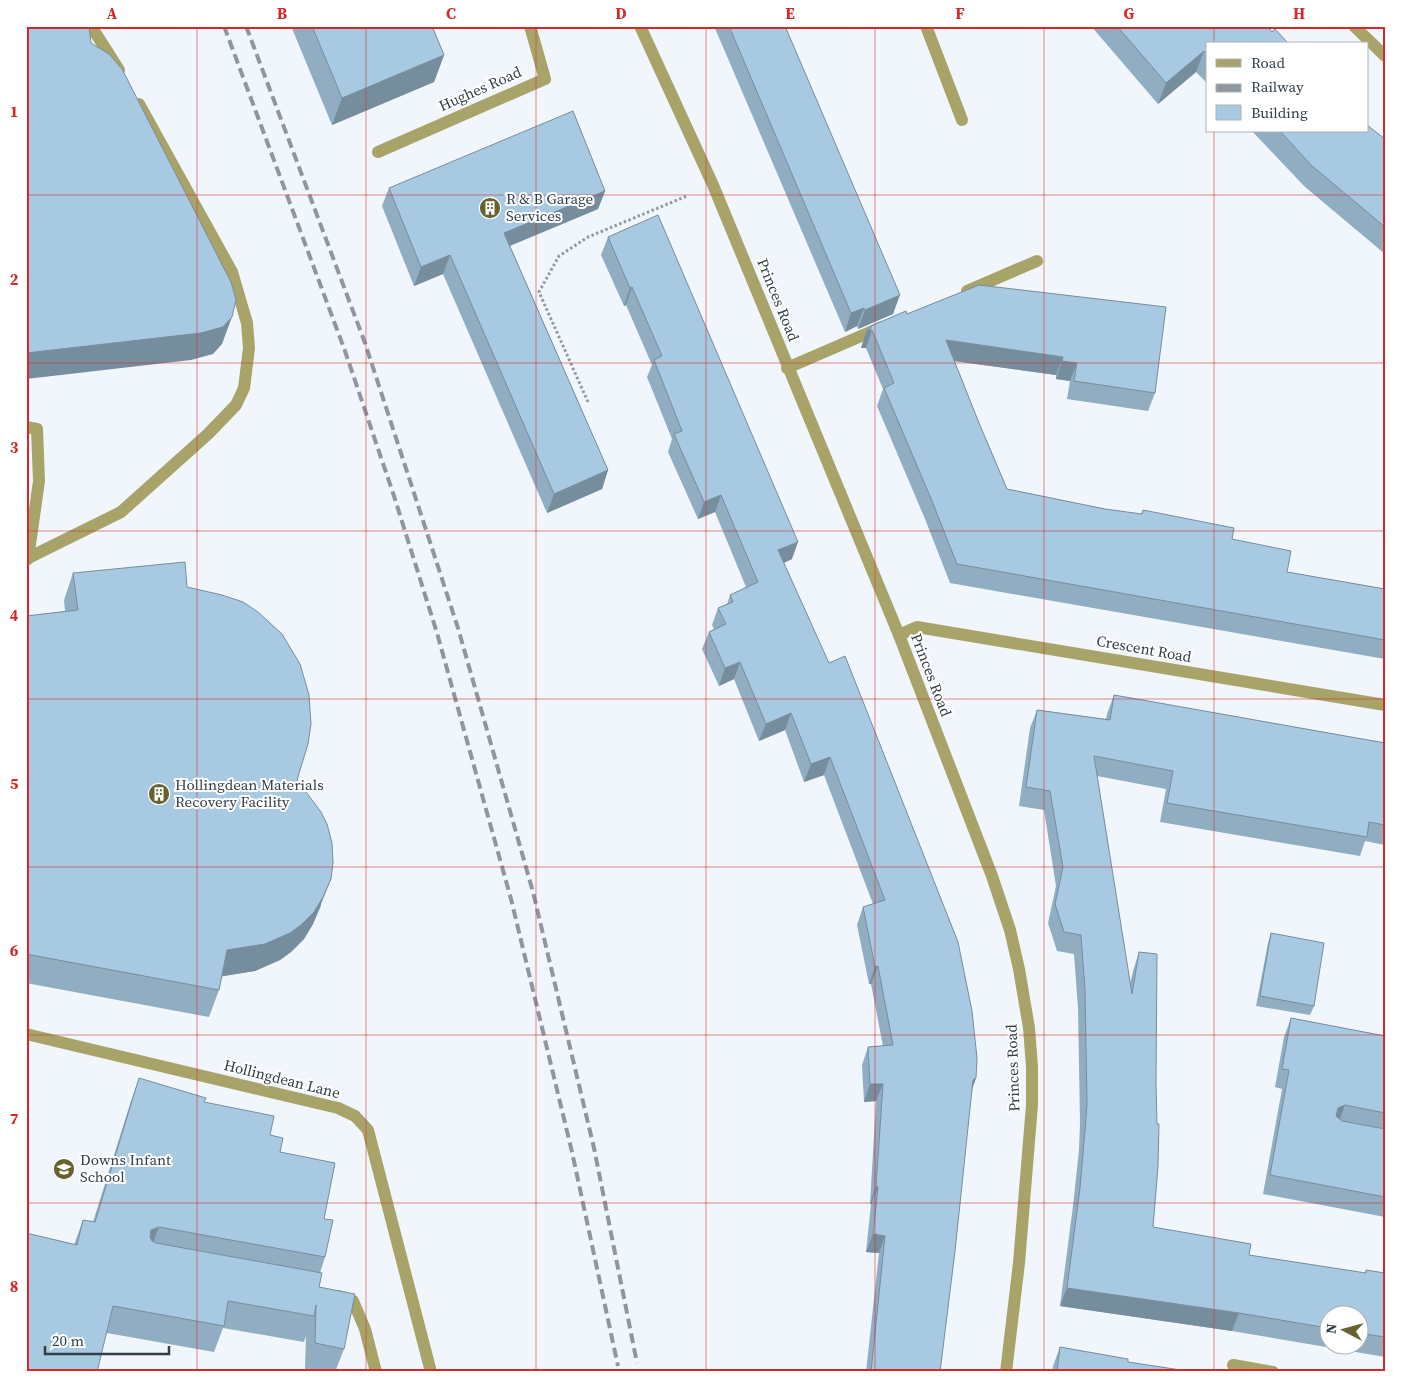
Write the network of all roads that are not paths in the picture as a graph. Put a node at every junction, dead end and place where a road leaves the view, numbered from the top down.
1 (91, 26) edge
2 (530, 26) edge
3 (640, 26) edge
4 (926, 26) edge
5 (1354, 26) edge
6 (1385, 56) edge
7 (125, 79) edge
8 (134, 96) edge
9 (962, 120) dead end
10 (378, 152) dead end
11 (1037, 261) dead end
12 (957, 295) edge
13 (894, 322) edge
14 (788, 368) junction
15 (26, 428) edge
16 (32, 480) edge
17 (27, 559) edge
18 (898, 635) junction
19 (1385, 705) edge
20 (26, 1034) edge
21 (326, 1294) edge
22 (1232, 1365) dead end
23 (376, 1372) edge
24 (432, 1372) edge
25 (1006, 1372) edge
26 (1273, 1372) edge

1 - 7 street
2 - 10 street, Hughes Road
3 - 14 street, Princes Road
4 - 9 street
5 - 6 street
8 - 17 street
11 - 12 street
13 - 14 street
14 - 18 street, Princes Road
15 - 16 street
16 - 17 street
18 - 19 street, Crescent Road
18 - 25 street, Princes Road
20 - 24 street, Hollingdean Lane
21 - 23 street
22 - 26 street

